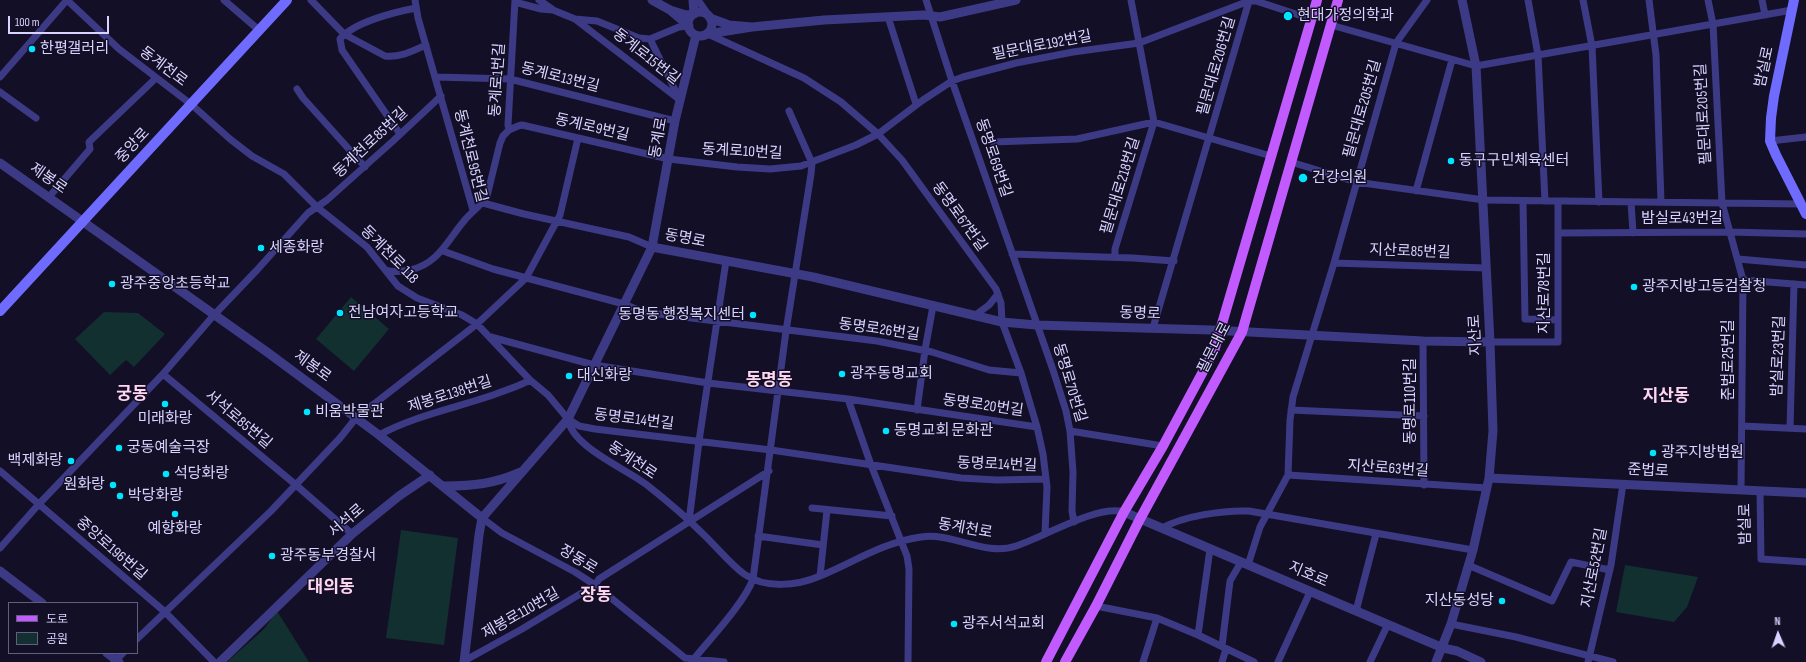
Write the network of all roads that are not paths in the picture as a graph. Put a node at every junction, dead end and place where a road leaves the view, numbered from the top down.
1 (67, 0) edge
2 (224, 0) edge
3 (288, 0) edge
4 (311, 0) edge
5 (415, 0) edge
6 (539, 0) edge
7 (652, 0) edge
8 (693, 0) edge
9 (698, 0) edge
10 (926, 0) edge
11 (1016, 0) edge
12 (1131, 0) edge
13 (1317, 0) edge
14 (1338, 0) edge
15 (1428, 0) edge
16 (1462, 0) edge
17 (1528, 0) edge
18 (1583, 0) edge
19 (1649, 0) edge
20 (1708, 0) edge
21 (1762, 0) edge
22 (515, 1) edge
23 (1254, 1) edge
24 (988, 3) edge
25 (1793, 5) edge
26 (416, 8) junction
27 (553, 10) junction
28 (670, 10) junction
29 (694, 14) junction
30 (1765, 15) junction
31 (932, 16) junction
32 (710, 17) junction
33 (888, 17) junction
34 (575, 19) junction
35 (1311, 19) junction
36 (1713, 24) junction
37 (1331, 25) junction
38 (689, 26) junction
39 (752, 27) junction
40 (260, 31) junction
41 (344, 34) junction
42 (708, 34) junction
43 (1655, 34) junction
44 (696, 35) junction
45 (650, 39) junction
46 (1139, 43) junction
47 (1396, 43) junction
48 (426, 45) junction
49 (1592, 46) junction
50 (1538, 55) junction
51 (1452, 60) junction
52 (1476, 66) junction
53 (0, 77) edge
54 (436, 77) junction
55 (156, 78) junction
56 (510, 79) junction
57 (952, 81) junction
58 (297, 89) dead end
59 (0, 92) edge
60 (441, 96) junction
61 (680, 100) junction
62 (916, 104) junction
63 (192, 105) junction
64 (789, 112) dead end
65 (36, 118) dead end
66 (675, 120) junction
67 (1154, 122) junction
68 (509, 130) junction
69 (400, 134) junction
70 (878, 134) junction
71 (1806, 137) edge
72 (578, 138) junction
73 (1209, 138) junction
74 (1770, 141) junction
75 (993, 142) dead end
76 (1271, 156) junction
77 (669, 159) junction
78 (1291, 162) junction
79 (0, 163) edge
80 (812, 163) junction
81 (365, 167) junction
82 (1356, 182) junction
83 (1416, 190) junction
84 (49, 197) junction
85 (1484, 200) junction
86 (1523, 201) junction
87 (1545, 201) junction
88 (1558, 201) junction
89 (1599, 202) junction
90 (1631, 202) junction
91 (1661, 202) junction
92 (483, 203) junction
93 (1722, 203) junction
94 (1800, 204) junction
95 (317, 207) junction
96 (473, 210) junction
97 (1806, 214) edge
98 (84, 221) junction
99 (557, 221) junction
100 (1730, 232) junction
101 (1558, 233) junction
102 (1633, 233) junction
103 (1806, 234) edge
104 (652, 247) junction
105 (443, 251) junction
106 (1012, 254) junction
107 (1115, 257) junction
108 (1738, 259) junction
109 (726, 261) junction
110 (1174, 261) junction
111 (1334, 263) junction
112 (1806, 265) edge
113 (1486, 268) junction
114 (386, 270) junction
115 (795, 274) junction
116 (526, 278) junction
117 (1743, 280) junction
118 (1794, 284) junction
119 (1806, 285) edge
120 (998, 294) junction
121 (624, 304) junction
122 (933, 306) junction
123 (0, 311) edge
124 (214, 315) junction
125 (974, 316) junction
126 (1558, 320) junction
127 (717, 322) junction
128 (1002, 322) junction
129 (477, 324) junction
130 (1036, 325) junction
131 (1153, 328) junction
132 (1219, 330) junction
133 (786, 331) junction
134 (1242, 332) junction
135 (1312, 336) junction
136 (490, 337) junction
137 (1423, 341) junction
138 (1490, 342) junction
139 (925, 350) junction
140 (594, 365) junction
141 (1021, 373) junction
142 (163, 374) junction
143 (530, 380) junction
144 (708, 383) junction
145 (779, 392) junction
146 (848, 400) junction
147 (917, 410) junction
148 (1291, 410) junction
149 (1424, 416) junction
150 (356, 418) junction
151 (568, 419) junction
152 (1742, 426) junction
153 (1037, 427) junction
154 (1790, 428) junction
155 (1806, 428) edge
156 (1070, 431) junction
157 (379, 435) junction
158 (699, 441) junction
159 (1163, 446) junction
160 (771, 450) junction
161 (871, 465) junction
162 (0, 471) edge
163 (524, 471) junction
164 (769, 471) junction
165 (430, 475) junction
166 (1288, 475) junction
167 (1489, 478) junction
168 (1046, 479) junction
169 (1623, 484) junction
170 (296, 485) junction
171 (1424, 485) junction
172 (444, 486) junction
173 (1487, 488) junction
174 (1741, 490) junction
175 (1760, 491) junction
176 (1806, 493) edge
177 (39, 504) junction
178 (812, 508) dead end
179 (827, 510) junction
180 (1124, 512) junction
181 (892, 516) junction
182 (1266, 516) junction
183 (482, 518) junction
184 (1140, 519) junction
185 (689, 521) junction
186 (1074, 522) junction
187 (1162, 528) junction
188 (1045, 533) junction
189 (352, 534) junction
190 (1376, 534) junction
191 (758, 536) junction
192 (902, 540) junction
193 (823, 545) junction
194 (0, 548) edge
195 (1210, 549) junction
196 (1473, 550) junction
197 (1806, 562) edge
198 (1245, 563) junction
199 (1468, 565) junction
200 (1610, 570) junction
201 (0, 571) edge
202 (820, 576) junction
203 (753, 578) junction
204 (595, 585) junction
205 (1310, 592) junction
206 (41, 602) edge
207 (1096, 606) junction
208 (1356, 611) junction
209 (165, 612) junction
210 (1157, 618) junction
211 (1388, 624) junction
212 (1451, 624) junction
213 (1198, 635) junction
214 (138, 638) edge
215 (1224, 647) junction
216 (1443, 648) junction
217 (108, 654) edge
218 (1588, 659) edge
219 (693, 660) junction
220 (116, 661) edge
221 (214, 662) edge
222 (220, 662) edge
223 (464, 662) edge
224 (724, 662) edge
225 (908, 662) edge
226 (1046, 662) edge
227 (1065, 662) edge
228 (1143, 662) edge
229 (1222, 662) edge
230 (1254, 662) edge
231 (1278, 662) edge
232 (1370, 662) edge
233 (1436, 662) edge
234 (1481, 662) edge
235 (1613, 662) edge

1 - 53 street
1 - 55 street, 동계천로
2 - 40 street
3 - 40 main road, 중앙로
4 - 41 street
5 - 26 street, 동계천로95번길
6 - 27 street
7 - 28 street
8 - 29 street
9 - 32 street
10 - 31 street, 동명로69번길
11 - 24 street
12 - 46 street
13 - 35 main road, 필문대로
14 - 37 main road, 필문대로
15 - 47 street
16 - 52 street, 지산로
17 - 50 street
18 - 49 street
19 - 43 street
20 - 36 street, 필문대로205번길
21 - 30 street
22 - 27 street, 동계로15번길
22 - 56 street, 동계로1번길
23 - 35 street
23 - 46 street, 필문대로192번길
23 - 73 street, 필문대로206번길
24 - 31 street
25 - 30 street
25 - 74 main road, 밤실로
26 - 41 street
26 - 48 street, 동계천로95번길
27 - 34 street, 동계로15번길
28 - 29 street
28 - 38 street
29 - 32 street
29 - 38 street
30 - 36 street
31 - 33 street
31 - 57 street, 동명로69번길
32 - 39 street
32 - 42 street
33 - 39 street
33 - 62 street
34 - 45 street, 동계로15번길
34 - 61 street, 동계로15번길
35 - 76 main road, 필문대로
36 - 43 street
36 - 93 street, 필문대로205번길
37 - 47 street
37 - 78 main road, 필문대로
38 - 44 street
38 - 45 street
39 - 42 street
40 - 63 main road, 중앙로
41 - 48 street
41 - 69 street
42 - 44 street
42 - 70 street, 동명로67번길
43 - 49 street
43 - 91 street
44 - 61 street, 동계로
45 - 61 street, 동계로15번길
46 - 57 street, 필문대로192번길
46 - 67 street
47 - 51 street
47 - 82 street, 필문대로205번길
48 - 54 street, 동계천로95번길
49 - 50 street
49 - 89 street
50 - 52 street
50 - 87 street
51 - 52 street
51 - 83 street
52 - 85 street, 지산로
54 - 56 street, 동계로13번길
54 - 60 street, 동계천로95번길
55 - 63 street, 동계천로
55 - 84 street
56 - 66 street, 동계로13번길
56 - 68 street, 동계로1번길
57 - 62 street, 필문대로192번길
57 - 106 street, 동명로69번길
58 - 81 street
59 - 65 street
60 - 69 street, 동계천로85번길
60 - 96 street, 동계천로95번길
61 - 66 street, 동계로
62 - 70 street
63 - 95 street, 동계천로 118
63 - 98 main road, 중앙로
64 - 80 street
66 - 77 street, 동계로
67 - 73 street, 필문대로206번길
67 - 75 street, 필문대로206번길
67 - 107 street, 필문대로218번길
68 - 72 street, 동계로9번길
68 - 92 street, 동계로1번길
69 - 81 street, 동계천로85번길
70 - 80 street, 동계로10번길
70 - 120 street, 동명로67번길
71 - 74 street
72 - 77 street, 동계로9번길
72 - 99 street
73 - 76 street, 필문대로206번길
73 - 110 street
74 - 94 main road, 밤실로
76 - 132 main road, 필문대로
77 - 80 street, 동계로10번길
77 - 104 street, 동계로
78 - 82 street, 필문대로205번길
78 - 134 main road, 필문대로
79 - 84 street, 제봉로
80 - 115 street
81 - 95 street, 동계천로85번길
82 - 83 street, 필문대로205번길
82 - 111 street
83 - 85 street, 필문대로205번길
84 - 98 street, 제봉로
85 - 86 street, 필문대로205번길
85 - 113 street, 지산로
86 - 87 street, 필문대로205번길
86 - 126 street
87 - 88 street, 필문대로205번길
88 - 89 street, 필문대로205번길
88 - 101 street, 지산로78번길
89 - 90 street, 필문대로205번길
90 - 91 street, 필문대로205번길
90 - 102 street
91 - 93 street, 필문대로205번길
92 - 96 street
92 - 99 street
93 - 94 street, 필문대로205번길
93 - 100 street, 준법로25번길
94 - 97 main road, 밤실로
95 - 114 street, 동계천로 118
95 - 124 street, 동계천로85번길
96 - 105 street, 동계천로95번길
98 - 123 main road, 중앙로
98 - 124 street, 제봉로
99 - 104 street
99 - 116 street
100 - 102 street, 밤실로43번길
100 - 103 street, 밤실로43번길
100 - 108 street, 준법로25번길
101 - 102 street, 밤실로43번길
101 - 126 street, 지산로78번길
104 - 109 street, 동명로
104 - 121 street, 동명로
105 - 114 street, 동계천로95번길
105 - 116 street, 동명로26번길
106 - 107 street, 필문대로218번길
106 - 130 street, 동명로69번길
107 - 110 street, 필문대로218번길
108 - 112 street
108 - 117 street, 준법로25번길
109 - 115 street, 동명로
109 - 127 street
110 - 131 street
111 - 113 street, 지산로85번길
111 - 135 street
113 - 138 street, 지산로
114 - 129 street, 동계천로 118
115 - 122 street, 동명로
115 - 133 street
116 - 121 street, 동명로26번길
116 - 129 street
117 - 118 street
117 - 152 street, 준법로25번길
118 - 119 street
118 - 154 street, 밤실로23번길
120 - 125 street
120 - 128 street, 동명로67번길
121 - 127 street, 동명로26번길
121 - 140 street, 동명로
122 - 125 street, 동명로
122 - 139 street, 동명로26번길
124 - 142 street, 동계천로85번길
124 - 150 street, 제봉로
125 - 128 street, 동명로
126 - 138 street, 지산로78번길
127 - 133 street, 동명로26번길
127 - 144 street
128 - 130 street, 동명로
128 - 141 street
129 - 136 street, 동계천로 118
129 - 150 street
130 - 131 street, 동명로
130 - 156 street, 동명로70번길
131 - 132 street, 동명로
132 - 134 street, 동명로
132 - 159 main road, 필문대로
133 - 139 street, 동명로26번길
133 - 145 street
134 - 135 street, 동명로
134 - 184 main road, 필문대로
135 - 137 street, 동명로
135 - 148 street
136 - 140 street
136 - 143 street, 동계천로 118
137 - 138 street, 동명로
137 - 149 street, 동명로110번길
138 - 167 street, 지산로
139 - 141 street
139 - 147 street
140 - 144 street, 동명로20번길
140 - 151 street, 동명로
141 - 153 street, 동명로20번길
142 - 170 street, 서석로85번길
142 - 177 street, 동계천로85번길
143 - 151 street, 동계천로 118
143 - 157 street, 제봉로138번길
144 - 145 street, 동명로20번길
144 - 158 street
145 - 146 street, 동명로20번길
145 - 160 street
146 - 147 street, 동명로20번길
146 - 161 street
147 - 153 street, 동명로20번길
148 - 149 street
148 - 166 street
149 - 171 street, 동명로110번길
150 - 157 street, 제봉로
150 - 170 street
151 - 158 street, 동명로14번길
151 - 163 street, 동명로
151 - 185 street, 동계천로
152 - 154 street
152 - 174 street, 준법로25번길
153 - 168 street, 동명로14번길
154 - 155 street
156 - 159 street
156 - 186 street, 동명로70번길
157 - 165 street, 제봉로
158 - 160 street, 동명로14번길
158 - 185 street
159 - 180 main road, 필문대로
160 - 161 street, 동명로14번길
160 - 164 street
161 - 168 street, 동명로14번길
161 - 181 street
162 - 177 street, 중앙로196번길
163 - 172 street
163 - 183 street, 동명로
164 - 185 street
164 - 191 street
165 - 172 street, 제봉로
165 - 189 street, 서석로
166 - 171 street, 지산로63번길
166 - 182 street
167 - 169 street, 준법로
167 - 173 street, 지산로
168 - 188 street
169 - 174 street, 준법로
169 - 200 street, 지산로52번길
170 - 189 street, 서석로85번길
170 - 209 street
171 - 173 street, 지산로63번길
172 - 183 street, 제봉로
173 - 196 street, 지산로
174 - 175 street, 준법로
175 - 176 street, 준법로
175 - 197 street, 밤실로
177 - 194 street
177 - 209 street, 중앙로196번길
178 - 179 street
179 - 181 street
179 - 193 street
180 - 184 street, 지호로
180 - 186 street, 동계천로
180 - 226 main road, 필문대로
181 - 192 street
182 - 187 street
182 - 190 street
182 - 198 street
183 - 204 street, 장동로
183 - 223 street
184 - 187 street, 지호로
184 - 207 main road, 필문대로
185 - 203 street, 동계천로
185 - 204 street, 제봉로110번길
186 - 188 street, 동계천로
187 - 195 street, 지호로
188 - 192 street, 동계천로
189 - 222 street, 서석로
190 - 196 street
190 - 208 street
191 - 193 street
191 - 203 street
192 - 202 street, 동계천로
192 - 225 street
193 - 202 street
195 - 198 street, 지호로
195 - 213 street
196 - 199 street, 지산로
198 - 205 street, 지호로
198 - 215 street
199 - 200 street
199 - 212 street, 지산로
200 - 218 street, 지산로52번길
201 - 206 street
202 - 203 street, 동계천로
203 - 219 street
204 - 219 street, 장동로
204 - 223 street, 제봉로110번길
205 - 208 street, 지호로
205 - 231 street
207 - 210 street
207 - 227 main road, 필문대로
208 - 211 street, 지호로
209 - 214 street
209 - 221 street, 중앙로196번길
210 - 213 street
210 - 228 street
211 - 216 street, 지호로
211 - 232 street
212 - 216 street, 지산로
212 - 218 street
213 - 215 street
215 - 229 street
215 - 230 street
216 - 233 street, 지산로
216 - 234 street, 지호로
217 - 220 street
218 - 235 street
219 - 224 street, 장동로

